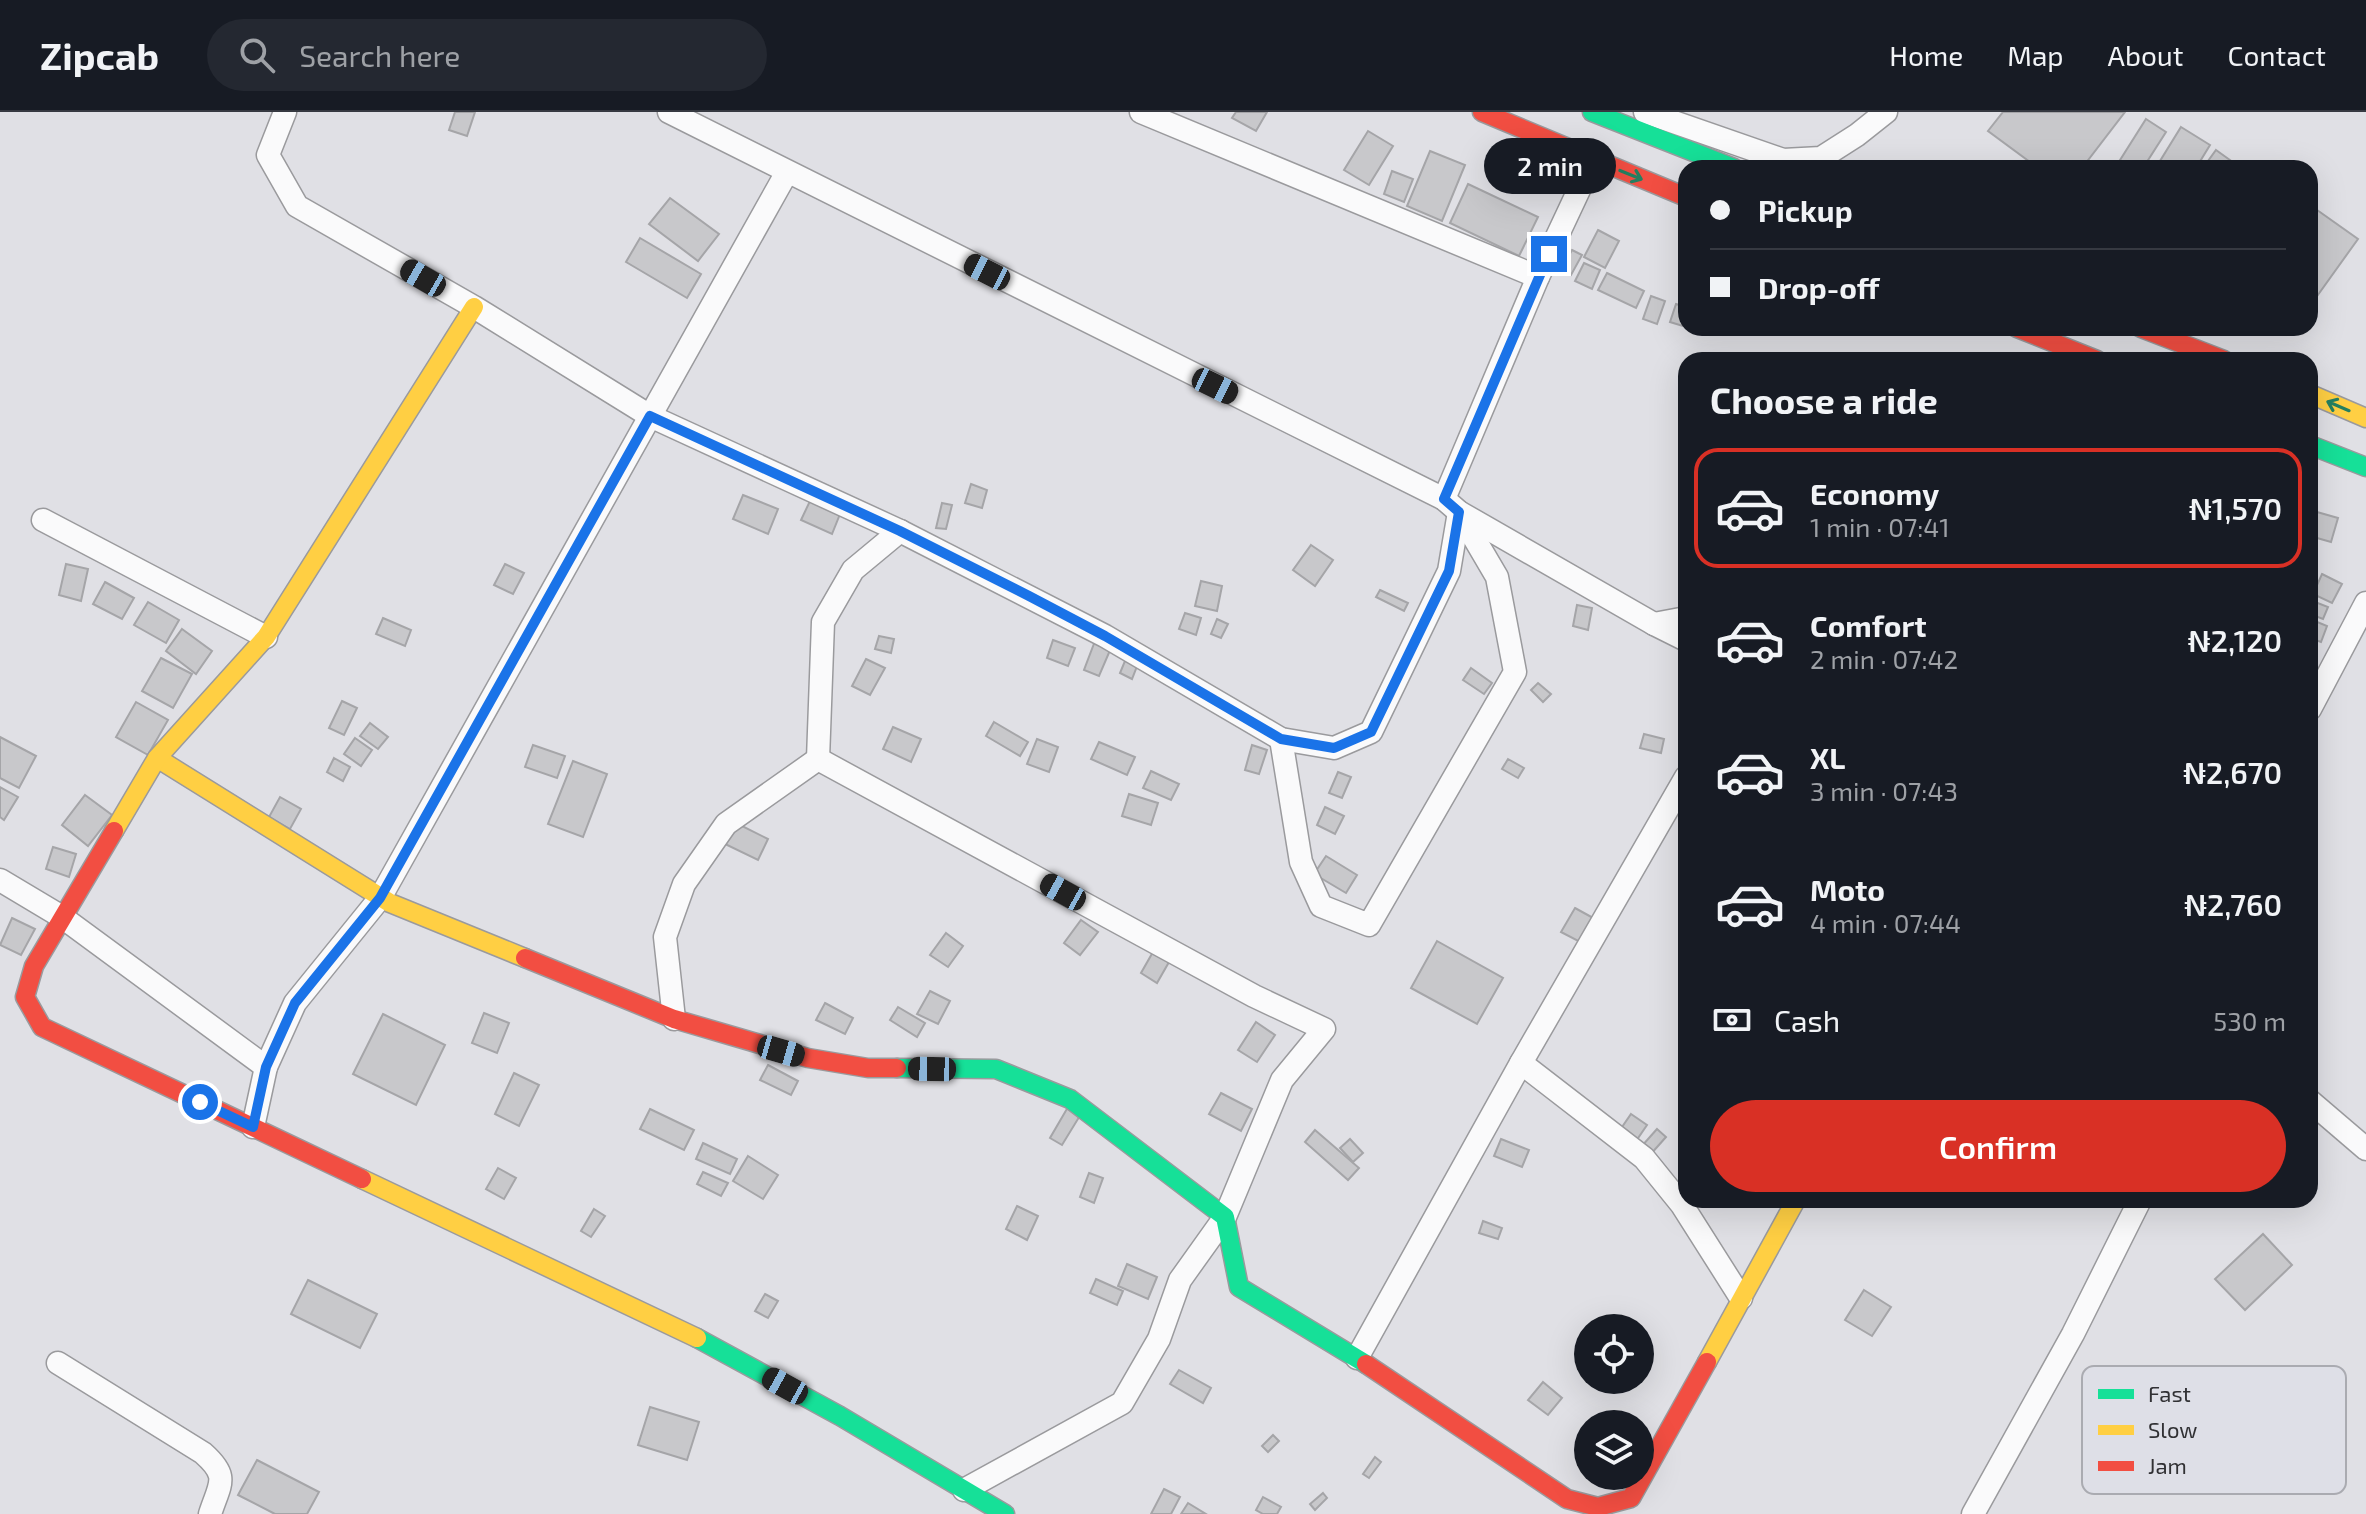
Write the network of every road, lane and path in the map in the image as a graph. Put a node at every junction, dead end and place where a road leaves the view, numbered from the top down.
1 (285, 112) edge
2 (669, 112) edge
3 (1141, 112) edge
4 (1482, 112) edge
5 (1592, 112) edge
6 (1645, 112) edge
7 (1886, 112) edge
8 (1593, 160) junction
9 (1714, 160) edge
10 (787, 172) junction
11 (1678, 194) edge
12 (1538, 277) junction
13 (474, 307) junction
14 (2037, 336) edge
15 (2162, 336) edge
16 (2077, 352) edge
17 (2203, 352) edge
18 (2318, 397) edge
19 (650, 416) junction
20 (2366, 418) edge
21 (2318, 448) edge
22 (2366, 467) edge
23 (1451, 506) junction
24 (43, 520) dead end
25 (900, 531) junction
26 (2366, 603) edge
27 (1678, 620) edge
28 (1654, 624) junction
29 (1678, 636) edge
30 (266, 637) junction
31 (2318, 694) edge
32 (1281, 739) junction
33 (157, 758) junction
34 (818, 759) junction
35 (1678, 791) edge
36 (0, 880) edge
37 (380, 898) junction
38 (62, 917) junction
39 (674, 1019) junction
40 (1521, 1063) junction
41 (266, 1067) junction
42 (2318, 1108) edge
43 (253, 1127) junction
44 (2366, 1149) edge
45 (1678, 1200) edge
46 (1684, 1208) edge
47 (1792, 1208) edge
48 (2136, 1208) edge
49 (1225, 1217) junction
50 (1741, 1298) junction
51 (1357, 1358) junction
52 (58, 1363) dead end
53 (964, 1490) junction
54 (210, 1514) edge
55 (1005, 1514) edge
56 (1973, 1514) edge

1 - 13 street
2 - 10 street
3 - 12 street
4 - 8 street
5 - 9 street
6 - 7 street
8 -> 11 street
8 - 12 street
10 - 19 street
10 - 23 street
12 - 23 street
13 - 19 street
13 - 30 street
14 - 16 street
15 - 17 street
20 -> 18 street
19 - 25 street
19 - 37 street
21 - 22 street
23 - 28 street
23 - 32 street
23 - 32 street
24 - 30 street
25 - 32 street
25 - 34 street
26 - 31 street
27 - 28 street
28 - 29 street
30 - 33 street
33 - 37 street
33 - 38 street
34 - 39 street
34 - 49 street
35 - 40 street
36 - 38 street
37 - 39 street
37 - 41 street
38 - 41 street
38 - 43 street
39 - 49 street
40 - 45 street
40 - 51 street
41 - 43 street
42 - 44 street
43 - 53 street
46 - 50 street
47 - 50 street
48 - 56 street
49 - 51 street
49 - 53 street
50 - 51 street
52 - 54 street
53 - 55 street

